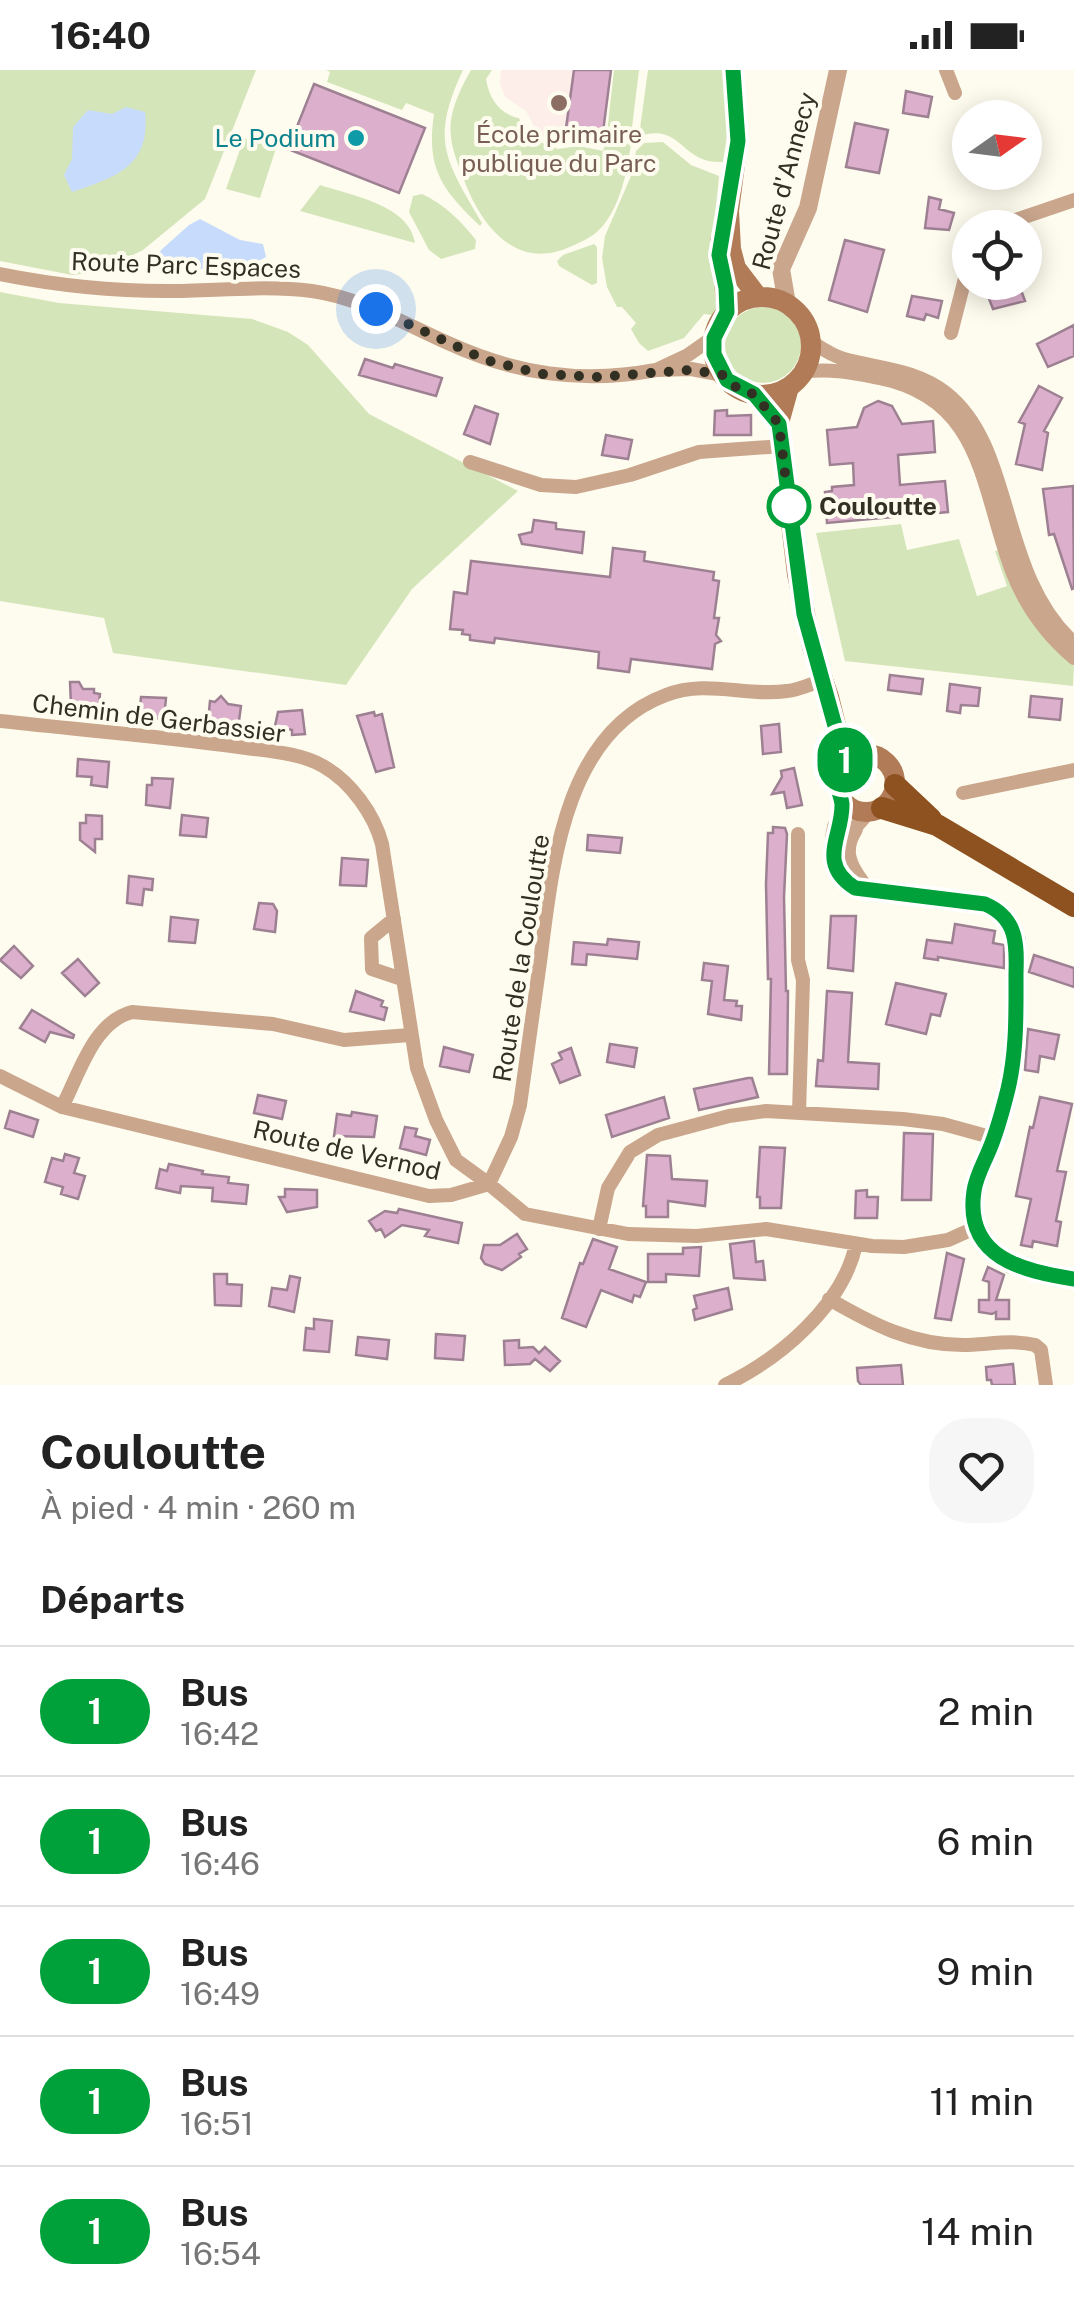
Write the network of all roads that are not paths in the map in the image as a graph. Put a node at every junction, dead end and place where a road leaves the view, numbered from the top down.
1 (734, 70) edge
2 (838, 70) edge
3 (946, 70) edge
4 (955, 94) dead end
5 (1074, 200) edge
6 (729, 211) junction
7 (1042, 211) edge
8 (0, 274) edge
9 (758, 297) junction
10 (959, 300) edge
11 (787, 304) junction
12 (727, 312) junction
13 (951, 333) dead end
14 (714, 336) junction
15 (810, 341) junction
16 (656, 370) junction
17 (723, 375) junction
18 (796, 379) junction
19 (754, 394) junction
20 (779, 424) junction
21 (783, 446) junction
22 (470, 462) dead end
23 (1074, 642) edge
24 (1074, 658) edge
25 (826, 689) junction
26 (0, 721) edge
27 (870, 754) junction
28 (845, 762) junction
29 (1074, 770) edge
30 (895, 785) junction
31 (963, 793) dead end
32 (842, 800) junction
33 (876, 810) junction
34 (938, 825) junction
35 (845, 828) junction
36 (798, 834) dead end
37 (1074, 906) edge
38 (394, 919) junction
39 (402, 978) junction
40 (410, 1035) junction
41 (0, 1076) edge
42 (62, 1107) junction
43 (799, 1113) junction
44 (994, 1138) junction
45 (489, 1184) junction
46 (977, 1227) junction
47 (599, 1229) junction
48 (856, 1244) junction
49 (1074, 1279) edge
50 (829, 1299) junction
51 (724, 1385) edge
52 (1046, 1385) edge

1 - 6 main road
2 - 11 street, Route d'Annecy
3 - 4 street
5 - 7 street
6 - 9 main road
6 - 12 main road
8 - 16 street, Route Parc Espaces
9 - 11 main road
9 - 12 main road
10 - 13 street
11 - 15 main road
12 - 14 main road
14 - 16 street, Route Parc Espaces
14 - 17 main road
15 - 18 main road
15 - 23 street
16 - 17 street, Route Parc Espaces
17 - 19 main road
18 - 19 main road
18 - 20 main road
18 - 24 street
19 - 20 main road
20 - 21 main road
21 - 22 street
21 - 25 main road
25 - 27 main road
25 - 28 main road
25 - 45 street, Route de la Couloutte
26 - 38 street, Chemin de Gerbassier
27 - 28 main road
27 - 30 main road
28 - 32 main road
29 - 31 street
30 - 33 main road
30 - 34 highway
32 - 33 main road
32 - 35 street
33 - 34 highway
33 - 35 street
34 - 37 highway
35 - 44 street
36 - 43 street
38 - 39 street, Chemin de Gerbassier
38 - 39 street
39 - 40 street, Chemin de Gerbassier
40 - 42 street
40 - 45 street, Chemin de Gerbassier
41 - 42 street, Route de Vernod
42 - 45 street, Route de Vernod
43 - 44 street
43 - 47 street
44 - 46 street
45 - 47 street
46 - 48 street
46 - 49 street
47 - 48 street
48 - 50 street
50 - 51 street
50 - 52 street

